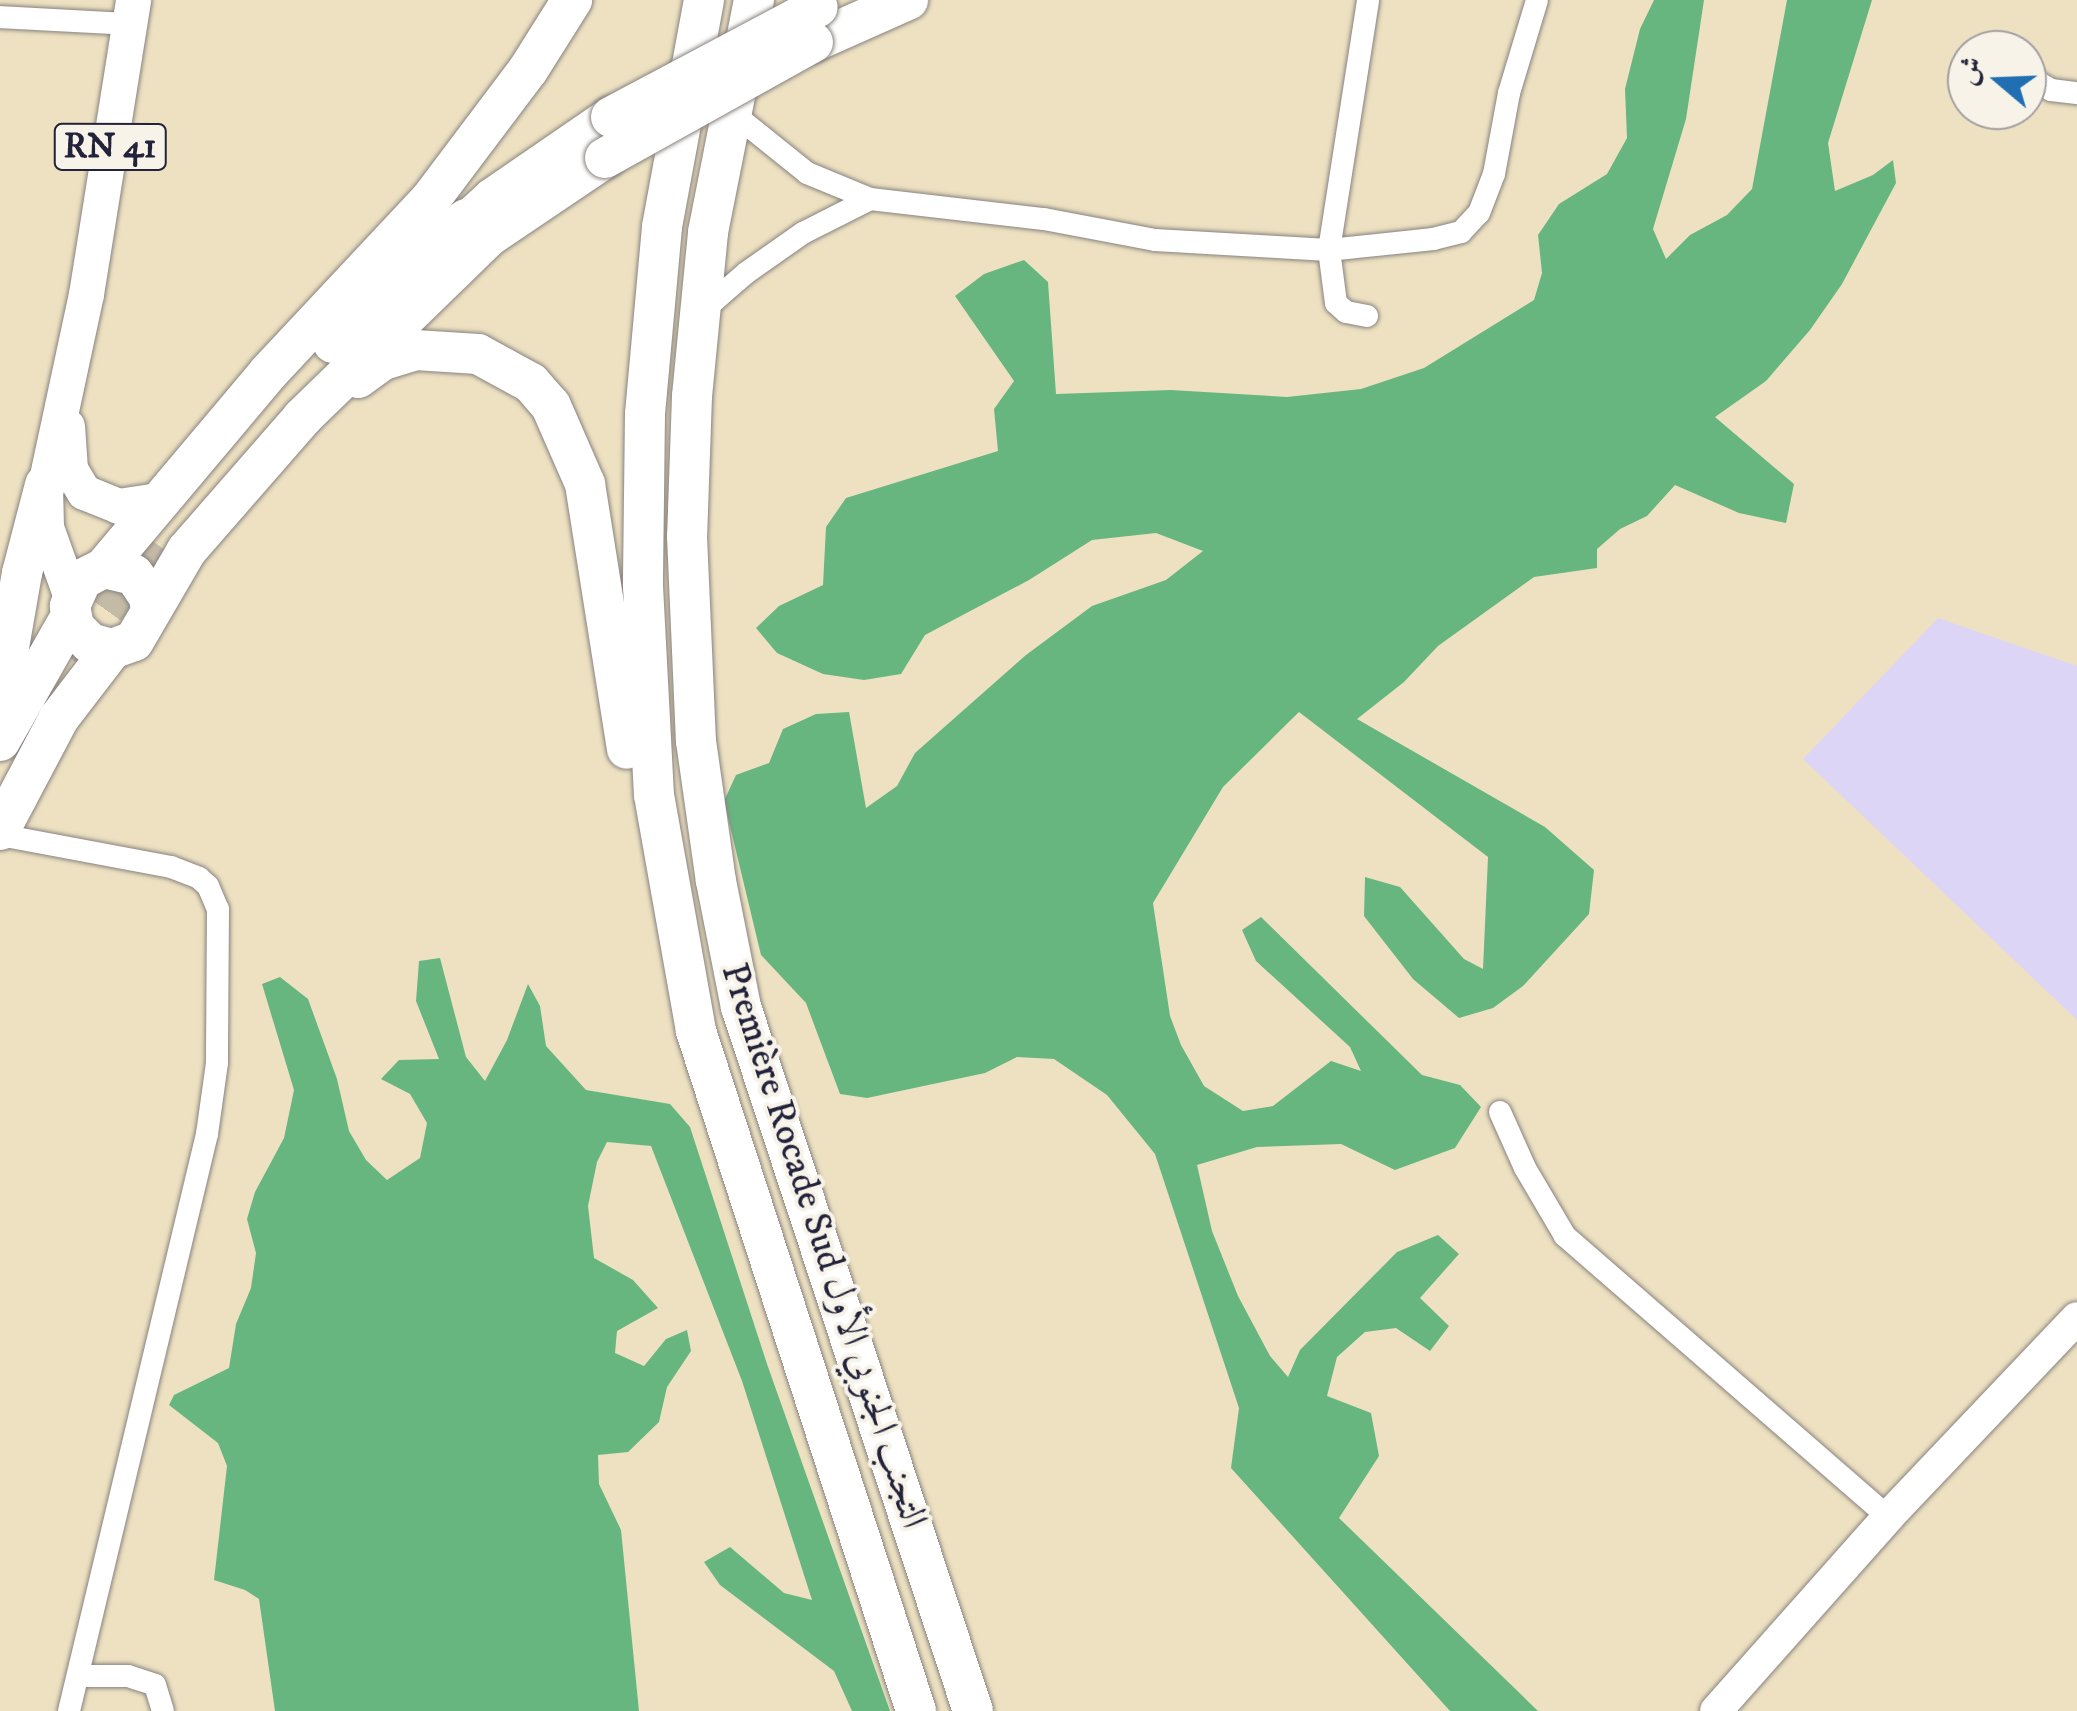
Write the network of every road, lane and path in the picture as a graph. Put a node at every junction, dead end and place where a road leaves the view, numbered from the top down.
1 (572, 0) edge
2 (704, 0) edge
3 (754, 0) edge
4 (908, 0) edge
5 (1368, 0) edge
6 (1536, 0) edge
7 (132, 12) edge
8 (822, 16) edge
9 (0, 17) edge
10 (528, 70) junction
11 (2047, 87) edge
12 (2077, 94) edge
13 (730, 111) junction
14 (493, 198) junction
15 (870, 199) junction
16 (1329, 250) junction
17 (86, 294) junction
18 (700, 314) junction
19 (1367, 316) dead end
20 (302, 372) junction
21 (302, 418) junction
22 (67, 419) junction
23 (45, 485) junction
24 (158, 500) junction
25 (153, 542) tunnel mouth
26 (109, 568) junction
27 (71, 607) junction
28 (151, 611) junction
29 (112, 649) junction
30 (70, 658) tunnel mouth
31 (0, 699) edge
32 (0, 741) edge
33 (0, 778) edge
34 (0, 833) edge
35 (686, 988) junction
36 (1500, 1112) dead end
37 (2077, 1318) edge
38 (1888, 1517) junction
39 (80, 1676) junction
40 (69, 1711) edge
41 (162, 1711) edge
42 (916, 1711) edge
43 (973, 1711) edge
44 (1716, 1711) edge

1 - 10 highway
2 - 35 highway, Première Rocade Sud التجنب الجنوبي الأول
3 - 13 highway, Première Rocade Sud التجنب الجنوبي الأول
4 - 8 highway
5 - 16 street
6 - 16 street
7 - 9 street
7 - 17 main road, RN 41
8 - 14 highway, bridge
8 - 21 highway, bridge
10 - 20 highway
10 - 24 highway
11 - 12 street
13 - 15 street
13 - 18 highway, Première Rocade Sud التجنب الجنوبي الأول
14 - 20 highway
14 - 26 highway
15 - 16 street
15 - 18 street
16 - 19 street
17 - 22 main road
17 - 23 main road
18 - 43 highway, Première Rocade Sud التجنب الجنوبي الأول
20 - 25 highway
21 - 28 highway
21 - 35 highway
22 - 24 main road
22 - 26 main road
23 - 27 main road
23 - 31 highway
24 - 26 highway
26 - 27 highway
26 - 28 highway
27 - 29 highway
27 - 32 highway
28 - 29 highway
29 - 34 highway
30 - 33 highway
34 - 39 street
35 - 42 highway, Première Rocade Sud التجنب الجنوبي الأول
36 - 38 street
37 - 38 main road
38 - 44 main road
39 - 40 street
39 - 41 street

